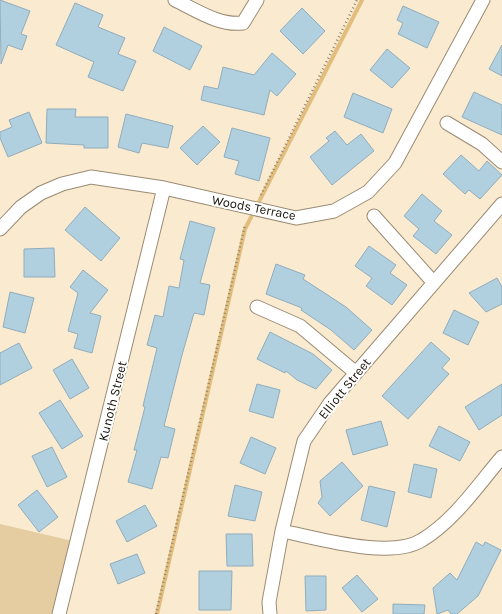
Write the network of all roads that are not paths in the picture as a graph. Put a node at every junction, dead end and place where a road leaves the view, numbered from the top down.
1 (176, 0) edge
2 (257, 0) edge
3 (483, 0) edge
4 (447, 123) dead end
5 (502, 162) edge
6 (164, 188) junction
7 (502, 204) edge
8 (374, 216) dead end
9 (0, 229) edge
10 (434, 283) junction
11 (257, 307) dead end
12 (356, 373) junction
13 (502, 457) edge
14 (282, 531) junction
15 (59, 614) edge
16 (270, 614) edge

1 - 2 street
3 - 6 street, Woods Terrace
4 - 5 street
6 - 9 street, Woods Terrace
6 - 15 street, Kunoth Street
7 - 10 street, Elliott Street
8 - 10 street
10 - 12 street, Elliott Street
11 - 12 street
12 - 14 street, Elliott Street
13 - 14 street
14 - 16 street, Elliott Street

